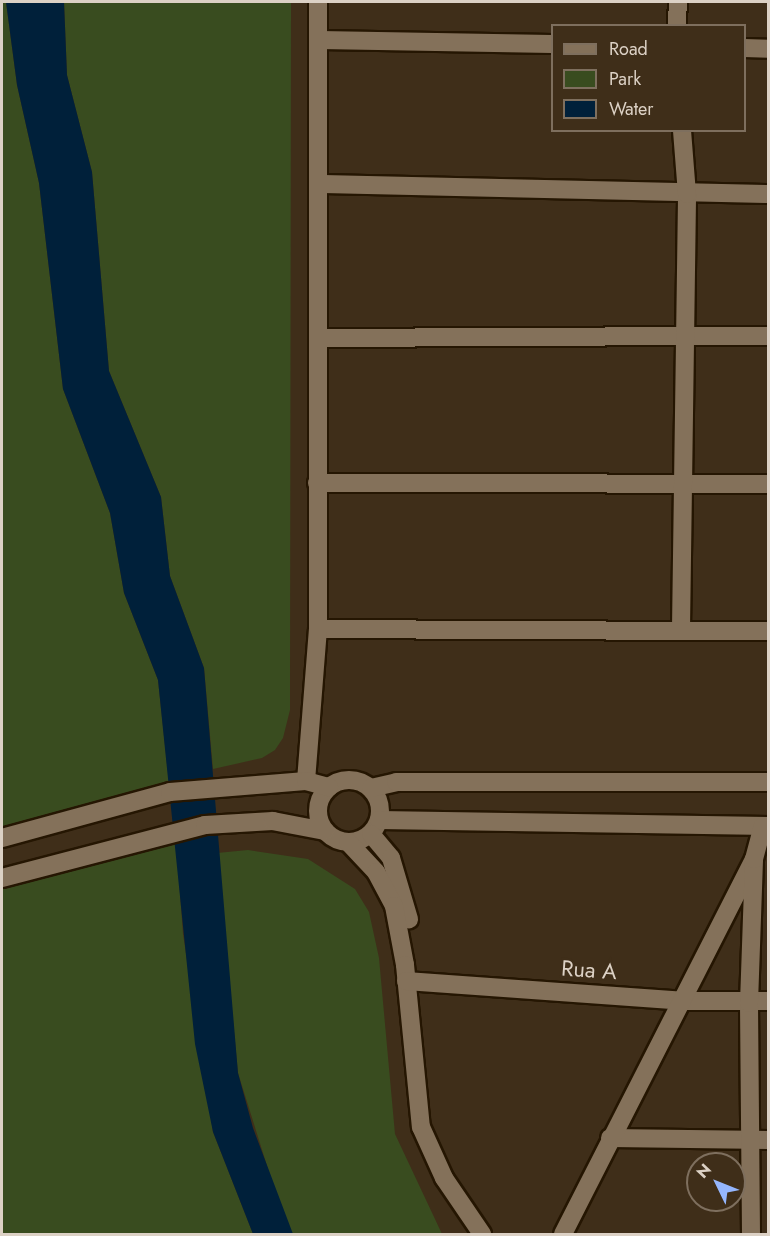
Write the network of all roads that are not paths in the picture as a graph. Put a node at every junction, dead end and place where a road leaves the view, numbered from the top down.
1 (318, 2) edge
2 (678, 2) edge
3 (677, 24) edge
4 (320, 40) junction
5 (551, 44) edge
6 (746, 48) edge
7 (768, 50) edge
8 (682, 132) edge
9 (321, 184) junction
10 (687, 194) junction
11 (768, 194) edge
12 (684, 334) junction
13 (768, 336) edge
14 (320, 338) junction
15 (317, 483) junction
16 (682, 483) junction
17 (768, 484) edge
18 (681, 628) junction
19 (318, 629) junction
20 (768, 631) edge
21 (306, 781) junction
22 (768, 782) edge
23 (329, 787) junction
24 (371, 788) junction
25 (766, 826) edge
26 (375, 827) junction
27 (325, 831) junction
28 (2, 838) edge
29 (348, 842) junction
30 (754, 859) junction
31 (2, 878) edge
32 (410, 981) junction
33 (682, 1001) junction
34 (768, 1001) edge
35 (749, 1003) junction
36 (610, 1138) junction
37 (760, 1140) edge
38 (482, 1234) edge
39 (563, 1234) edge
40 (751, 1234) edge

1 - 4 street
2 - 3 street
4 - 5 street
4 - 9 street
6 - 7 street
8 - 10 street
9 - 10 street
9 - 14 street
10 - 11 street
10 - 12 street
12 - 13 street
12 - 14 street
12 - 16 street
14 - 15 street
15 - 16 street
15 - 19 street
16 - 17 street
16 - 18 street
18 - 19 street
18 - 20 street
19 - 21 street
21 - 23 street
21 - 28 street
22 - 24 street
23 - 24 street
23 - 27 street
24 - 26 street
25 - 26 street
25 - 30 street
26 - 29 street
26 - 32 street
27 - 29 street
27 - 31 street
29 - 32 street
30 - 33 street
30 - 35 street
32 - 33 street, Rua A
32 - 38 street
33 - 35 street, Rua A
33 - 36 street
34 - 35 street, Rua A
35 - 37 street
36 - 37 street
36 - 39 street
37 - 40 street

